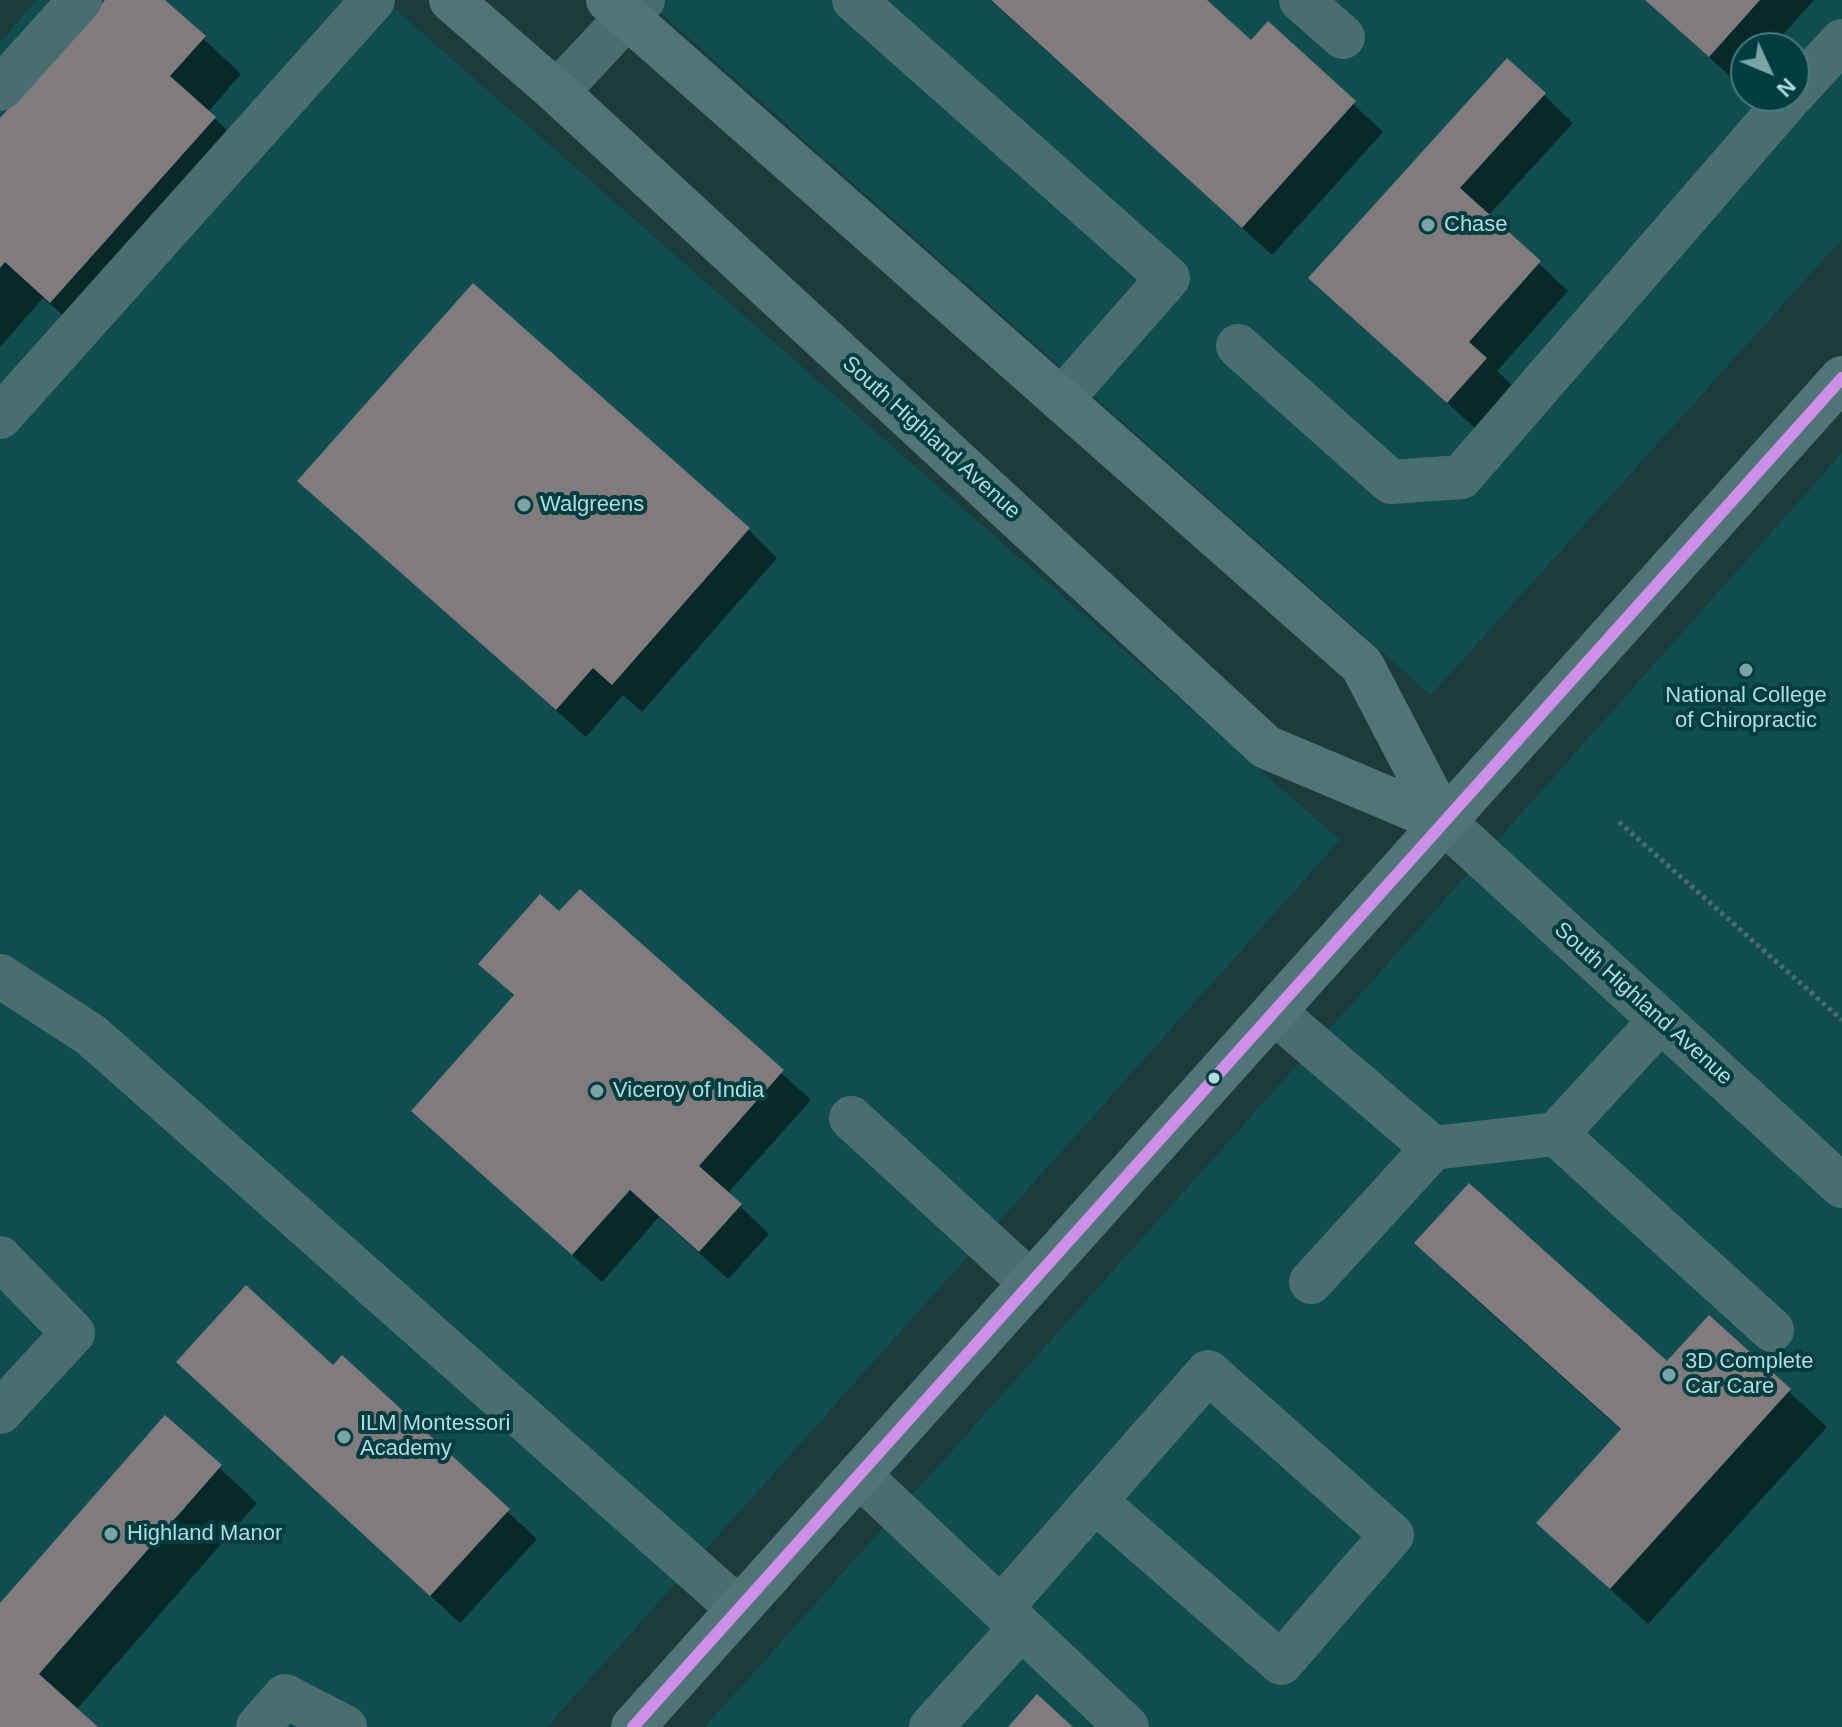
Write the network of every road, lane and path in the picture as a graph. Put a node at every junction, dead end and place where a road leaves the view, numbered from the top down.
1 (80, 0) edge
2 (373, 0) edge
3 (451, 0) edge
4 (854, 0) edge
5 (1301, 0) edge
6 (626, 6) edge
7 (1343, 37) dead end
8 (1842, 41) edge
9 (1810, 76) edge
10 (0, 89) edge
11 (557, 92) junction
12 (1778, 112) edge
13 (1238, 346) dead end
14 (1842, 378) edge
15 (1061, 400) junction
16 (0, 417) edge
17 (1444, 822) junction
18 (1619, 822) dead end
19 (0, 976) edge
20 (1274, 1012) junction
21 (1842, 1020) edge
22 (1660, 1021) junction
23 (851, 1118) dead end
24 (1556, 1134) junction
25 (1433, 1148) junction
26 (1842, 1186) edge
27 (0, 1258) edge
28 (1311, 1282) dead end
29 (1031, 1283) junction
30 (1772, 1330) dead end
31 (0, 1412) edge
32 (859, 1475) junction
33 (1095, 1501) junction
34 (739, 1609) junction
35 (1011, 1618) junction
36 (258, 1727) edge
37 (345, 1727) edge
38 (633, 1727) edge
39 (931, 1727) edge
40 (1127, 1727) edge

1 - 10 street
2 - 16 street
3 - 11 main road, South Highland Avenue
4 - 15 street
5 - 7 street
6 - 11 street
6 - 15 main road, South Highland Avenue
8 - 9 street
11 - 17 main road, South Highland Avenue
12 - 13 street
14 - 17 main road
15 - 17 main road, South Highland Avenue
17 - 20 main road
17 - 22 street, South Highland Avenue
18 - 21 path
19 - 34 street
20 - 25 street
20 - 29 main road
22 - 24 street
22 - 26 street, South Highland Avenue
23 - 29 street
24 - 25 street
24 - 30 street
25 - 28 street
27 - 31 street
29 - 32 main road
32 - 34 main road
32 - 35 street
33 - 33 street
33 - 35 street
34 - 38 main road
35 - 39 street
35 - 40 street
36 - 37 street

